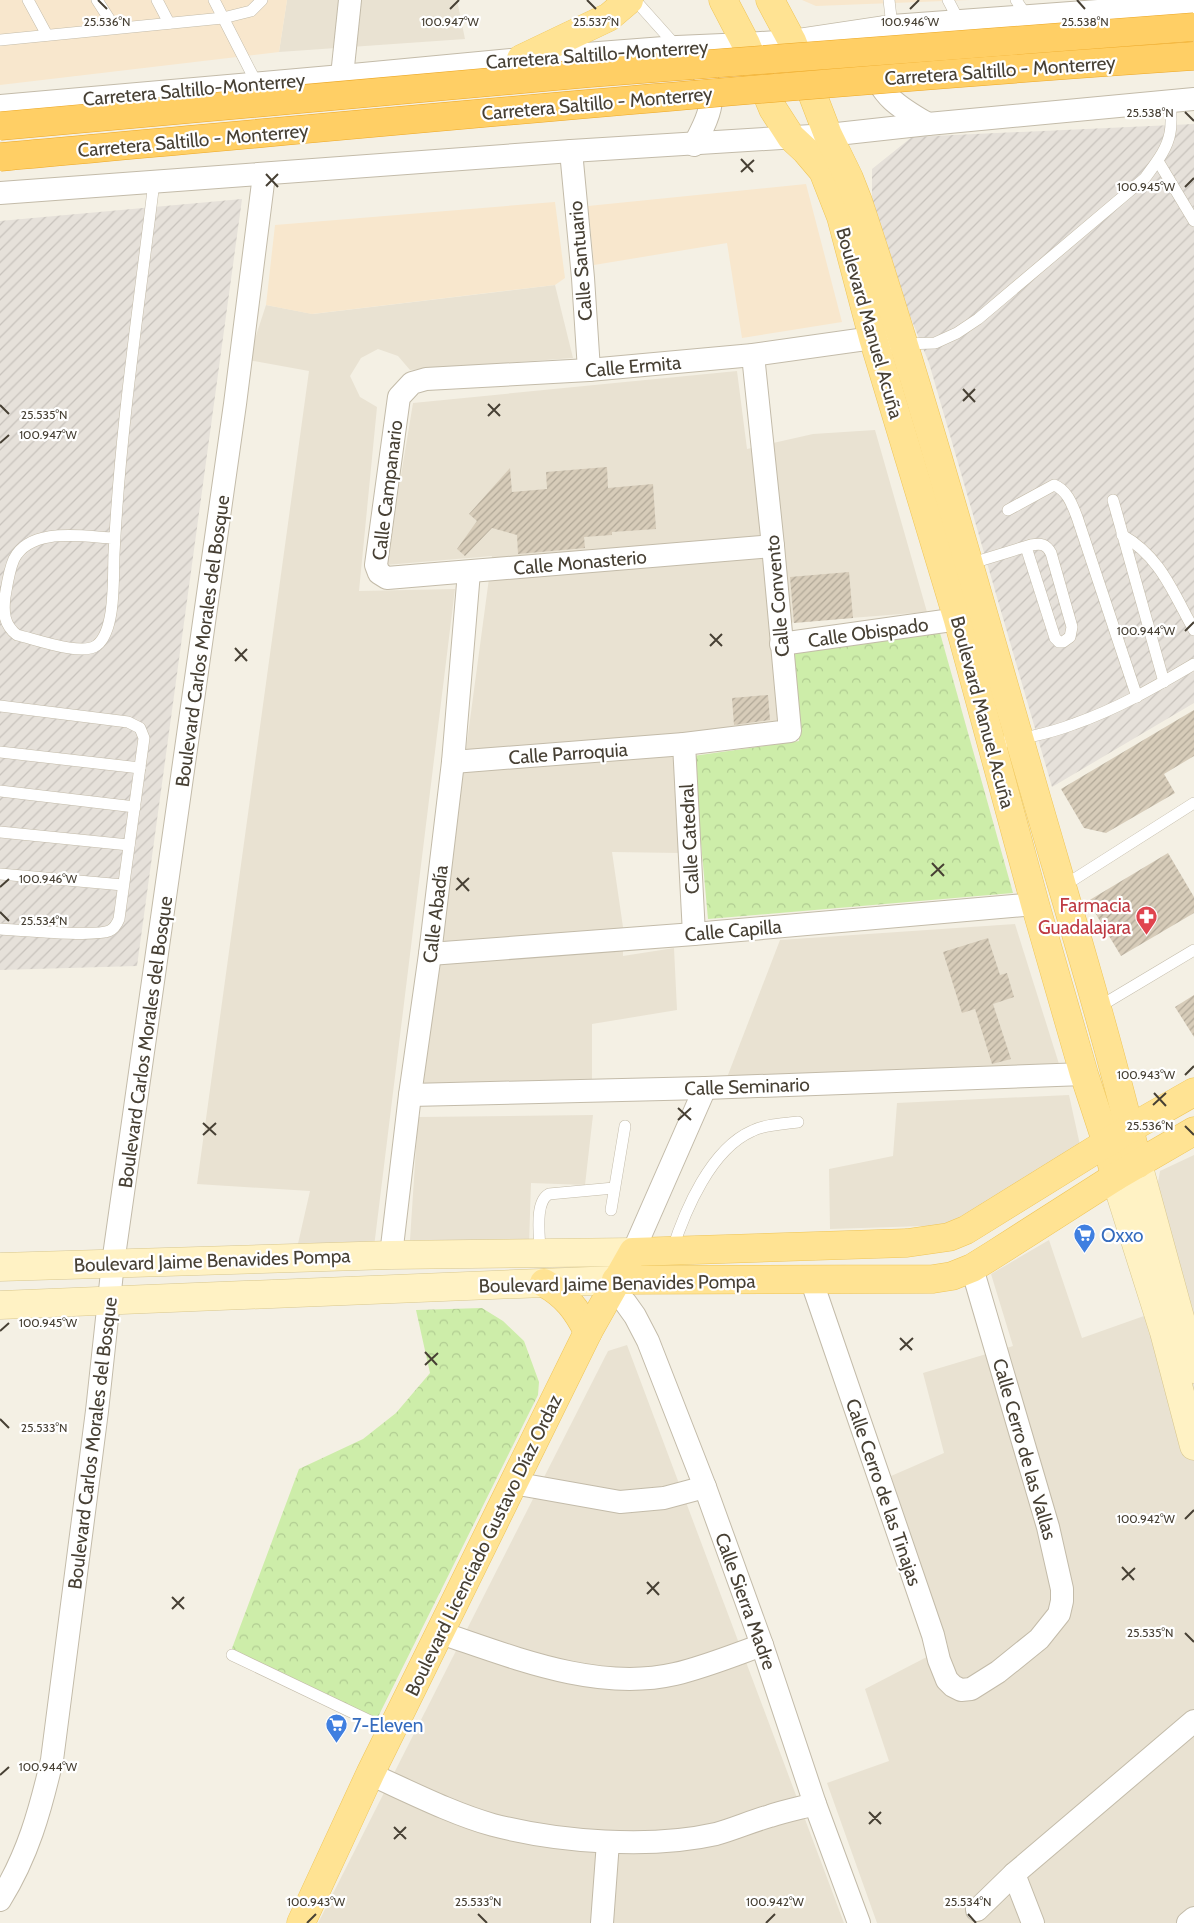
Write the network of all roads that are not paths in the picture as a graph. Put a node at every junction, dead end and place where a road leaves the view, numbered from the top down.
1 (28, 0) edge
2 (97, 0) edge
3 (156, 0) edge
4 (214, 0) edge
5 (262, 0) edge
6 (350, 0) edge
7 (629, 0) edge
8 (635, 0) edge
9 (723, 0) edge
10 (770, 0) edge
11 (889, 0) edge
12 (948, 0) edge
13 (1150, 3) edge
14 (1194, 4) edge
15 (1021, 8) edge
16 (223, 18) junction
17 (959, 21) junction
18 (169, 23) junction
19 (892, 26) junction
20 (1194, 27) edge
21 (115, 28) junction
22 (47, 35) junction
23 (0, 40) edge
24 (792, 41) junction
25 (746, 44) junction
26 (677, 47) junction
27 (1194, 56) edge
28 (521, 59) junction
29 (342, 76) junction
30 (257, 84) junction
31 (1194, 99) edge
32 (1170, 101) junction
33 (0, 106) edge
34 (928, 124) junction
35 (0, 126) edge
36 (828, 135) junction
37 (791, 137) junction
38 (694, 145) junction
39 (571, 152) junction
40 (0, 157) edge
41 (1158, 161) junction
42 (264, 175) junction
43 (154, 182) junction
44 (0, 193) edge
45 (1194, 220) edge
46 (873, 338) junction
47 (904, 344) junction
48 (754, 355) junction
49 (589, 370) junction
50 (399, 397) joint
51 (1113, 500) dead end
52 (1008, 510) dead end
53 (1122, 535) junction
54 (115, 538) junction
55 (773, 546) junction
56 (1026, 547) junction
57 (956, 568) junction
58 (469, 572) junction
59 (387, 578) joint
60 (984, 615) junction
61 (958, 620) junction
62 (1194, 630) edge
63 (781, 644) junction
64 (1194, 664) edge
65 (1164, 682) junction
66 (1137, 697) junction
67 (0, 706) edge
68 (1019, 739) junction
69 (684, 744) junction
70 (992, 744) junction
71 (0, 752) edge
72 (452, 762) junction
73 (140, 768) junction
74 (0, 791) edge
75 (1193, 806) edge
76 (135, 807) junction
77 (0, 832) edge
78 (129, 845) junction
79 (0, 874) edge
80 (123, 885) junction
81 (1062, 886) junction
82 (1034, 904) junction
83 (0, 929) edge
84 (694, 934) junction
85 (1194, 950) edge
86 (430, 954) junction
87 (1096, 1008) junction
88 (1084, 1074) junction
89 (705, 1088) junction
90 (1194, 1092) edge
91 (410, 1095) junction
92 (798, 1122) dead end
93 (625, 1126) dead end
94 (1130, 1129) junction
95 (1194, 1131) edge
96 (1107, 1144) junction
97 (1126, 1170) junction
98 (614, 1188) junction
99 (611, 1210) dead end
100 (672, 1251) junction
101 (633, 1252) junction
102 (540, 1253) junction
103 (391, 1255) junction
104 (113, 1263) junction
105 (0, 1267) edge
106 (972, 1268) junction
107 (811, 1279) junction
108 (544, 1284) junction
109 (614, 1285) junction
110 (110, 1301) junction
111 (0, 1305) edge
112 (588, 1332) junction
113 (1194, 1369) edge
114 (1194, 1446) edge
115 (513, 1483) junction
116 (705, 1487) junction
117 (441, 1633) junction
118 (762, 1645) junction
119 (232, 1655) dead end
120 (971, 1689) joint
121 (1194, 1721) edge
122 (391, 1732) junction
123 (370, 1774) junction
124 (815, 1804) junction
125 (608, 1842) junction
126 (1014, 1874) junction
127 (0, 1900) edge
128 (977, 1910) dead end
129 (1194, 1918) edge
130 (301, 1923) edge
131 (602, 1923) edge
132 (859, 1923) edge
133 (1033, 1923) edge
134 (1188, 1923) edge

1 - 22 lane
2 - 21 lane
3 - 18 lane
4 - 16 lane
5 - 16 lane
6 - 29 street
7 - 28 main road
8 - 26 lane
9 - 25 main road, Boulevard Manuel Acuña
10 - 24 main road, Boulevard Manuel Acuña
11 - 19 lane
12 - 17 lane
13 - 14 street, Carretera Saltillo-Monterrey
13 - 15 street, Carretera Saltillo-Monterrey
15 - 17 street, Carretera Saltillo-Monterrey
16 - 18 lane
16 - 30 lane
17 - 19 street, Carretera Saltillo-Monterrey
18 - 21 lane
19 - 24 street, Carretera Saltillo-Monterrey
19 - 34 street
20 - 35 highway, Carretera Saltillo - Monterrey, bridge
21 - 22 lane
22 - 23 lane
24 - 25 street, Carretera Saltillo-Monterrey
24 - 36 main road, Boulevard Manuel Acuña
25 - 26 street, Carretera Saltillo-Monterrey
25 - 37 main road, Boulevard Manuel Acuña
26 - 28 street, Carretera Saltillo-Monterrey
26 - 38 street
27 - 40 highway, Carretera Saltillo - Monterrey, bridge
28 - 29 street, Carretera Saltillo-Monterrey
29 - 30 street, Carretera Saltillo-Monterrey
30 - 33 street, Carretera Saltillo-Monterrey
31 - 32 street
32 - 34 street
32 - 41 lane
34 - 36 street
36 - 37 street
36 - 47 main road, Boulevard Manuel Acuña
37 - 38 street
37 - 46 main road, Boulevard Manuel Acuña
38 - 39 street
39 - 42 street
39 - 49 street, Calle Santuario
41 - 45 lane
41 - 47 lane
42 - 43 street
42 - 104 street, Boulevard Carlos Morales del Bosque
43 - 44 street
43 - 54 lane
46 - 47 street, Calle Ermita
46 - 48 street, Calle Ermita
46 - 57 main road, Boulevard Manuel Acuña
47 - 57 main road, Boulevard Manuel Acuña
48 - 49 street, Calle Ermita
48 - 55 street, Calle Convento
49 - 50 street, Calle Ermita
50 - 59 street, Calle Campanario
51 - 53 lane
52 - 66 lane
53 - 62 lane
53 - 65 lane
54 - 54 lane
55 - 58 street, Calle Monasterio
55 - 63 street, Calle Convento
56 - 56 lane
56 - 57 lane
57 - 60 main road, Boulevard Manuel Acuña
57 - 61 main road, Boulevard Manuel Acuña
58 - 59 street, Calle Monasterio
58 - 72 street, Calle Abadía
60 - 61 street, Calle Obispado
60 - 68 main road, Boulevard Manuel Acuña
61 - 63 street, Calle Obispado
61 - 70 main road, Boulevard Manuel Acuña
63 - 69 street, Calle Convento
64 - 65 lane
65 - 66 lane
66 - 68 lane
67 - 73 lane
68 - 70 lane
68 - 81 main road, Boulevard Manuel Acuña
69 - 72 street, Calle Parroquia
69 - 84 street, Calle Catedral
70 - 82 main road, Boulevard Manuel Acuña
71 - 73 lane
72 - 86 street, Calle Abadía
73 - 76 lane
74 - 76 lane
75 - 81 lane
76 - 78 lane
77 - 78 lane
78 - 80 lane
79 - 80 lane
80 - 83 lane
81 - 87 main road, Boulevard Manuel Acuña
82 - 84 street, Calle Capilla
82 - 88 main road, Boulevard Manuel Acuña
84 - 86 street, Calle Capilla
85 - 87 lane
86 - 91 street, Calle Abadía
87 - 94 main road, Boulevard Manuel Acuña
88 - 89 street, Calle Seminario
88 - 96 main road, Boulevard Manuel Acuña
89 - 91 street, Calle Seminario
89 - 101 street
90 - 94 main road, Boulevard Jaime Benavides Pompa
91 - 103 street, Calle Abadía
92 - 100 lane
93 - 98 lane
94 - 96 main road, Boulevard Jaime Benavides Pompa
94 - 97 main road, Boulevard Manuel Acuña
95 - 97 main road, Boulevard Jaime Benavides Pompa
96 - 97 main road, Boulevard Manuel Acuña
96 - 100 main road, Boulevard Jaime Benavides Pompa
97 - 106 main road, Boulevard Jaime Benavides Pompa
97 - 113 street, Boulevard Manuel Acuña
97 - 114 street, Boulevard Manuel Acuña
98 - 99 lane
98 - 102 lane
100 - 101 main road, Boulevard Jaime Benavides Pompa
101 - 102 street, Boulevard Jaime Benavides Pompa
101 - 109 main road, Boulevard Licenciado Gustavo Díaz Ordaz
102 - 103 street, Boulevard Jaime Benavides Pompa
103 - 104 street, Boulevard Jaime Benavides Pompa
104 - 105 street, Boulevard Jaime Benavides Pompa
104 - 110 street, Boulevard Carlos Morales del Bosque
106 - 107 main road, Boulevard Jaime Benavides Pompa
106 - 120 street, Calle Cerro de las Vallas
107 - 109 main road, Boulevard Jaime Benavides Pompa
107 - 120 street, Calle Cerro de las Tinajas
108 - 109 street, Boulevard Jaime Benavides Pompa
108 - 110 street, Boulevard Jaime Benavides Pompa
108 - 112 main road
109 - 112 main road, Boulevard Licenciado Gustavo Díaz Ordaz
109 - 116 street, Calle Sierra Madre
110 - 111 street, Boulevard Jaime Benavides Pompa
110 - 127 street, Boulevard Carlos Morales del Bosque
112 - 115 main road, Boulevard Licenciado Gustavo Díaz Ordaz
115 - 116 street
115 - 117 main road, Boulevard Licenciado Gustavo Díaz Ordaz
116 - 118 street, Calle Sierra Madre
117 - 118 street
117 - 122 main road, Boulevard Licenciado Gustavo Díaz Ordaz
118 - 124 street, Calle Sierra Madre
119 - 122 lane
121 - 126 street
122 - 123 main road, Boulevard Licenciado Gustavo Díaz Ordaz
123 - 125 street
123 - 130 main road, Boulevard Licenciado Gustavo Díaz Ordaz
124 - 125 street
124 - 132 street, Calle Sierra Madre
125 - 131 street
126 - 128 street
126 - 133 street
129 - 134 street

